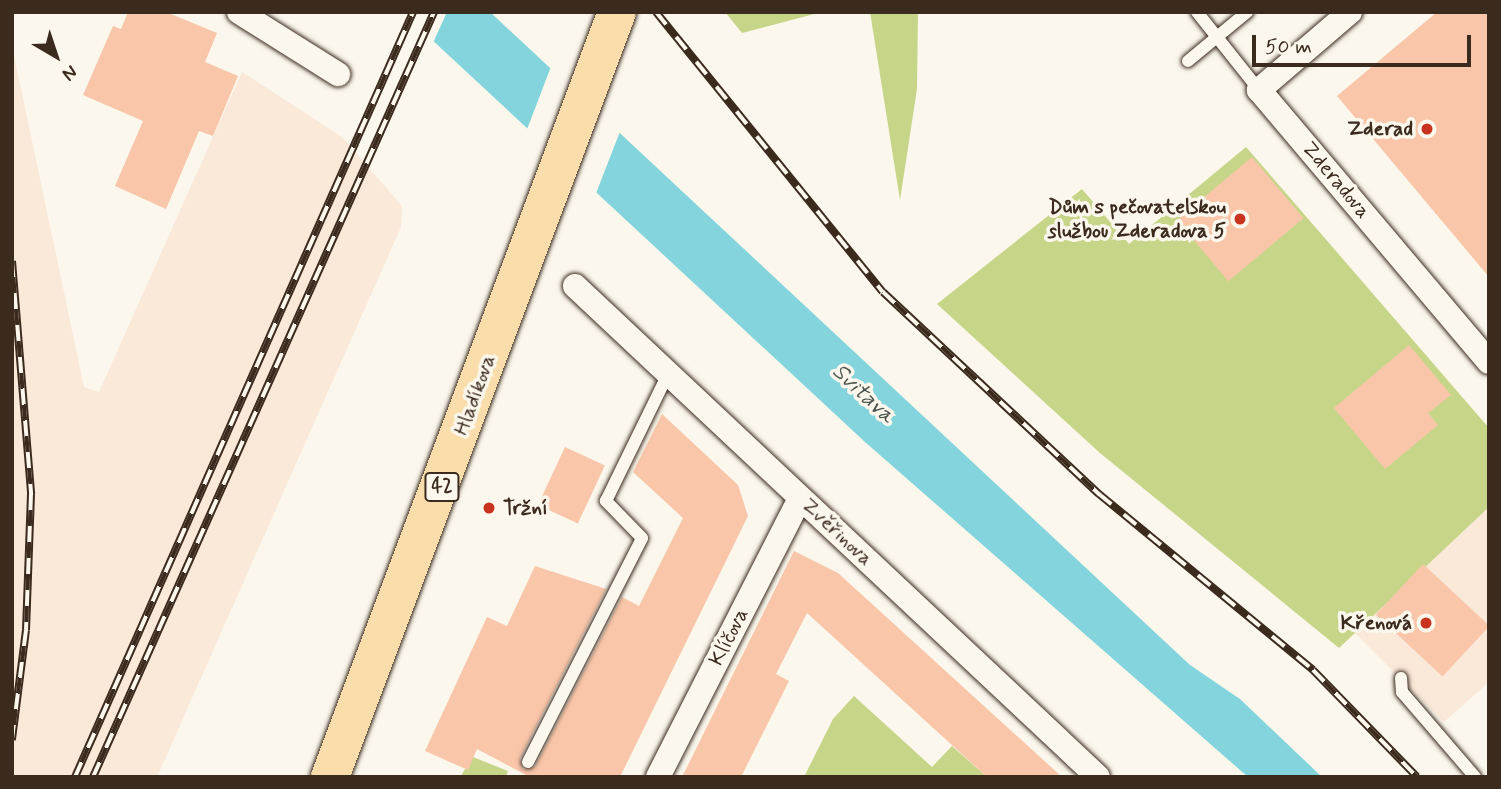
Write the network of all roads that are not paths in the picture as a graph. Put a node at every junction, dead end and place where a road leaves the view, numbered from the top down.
1 (239, 12) edge
2 (617, 12) edge
3 (1197, 12) edge
4 (1247, 12) edge
5 (1350, 12) edge
6 (1217, 37) junction
7 (1188, 61) dead end
8 (338, 74) dead end
9 (1259, 90) junction
10 (575, 286) dead end
11 (1489, 362) edge
12 (667, 376) junction
13 (800, 498) junction
14 (1401, 678) dead end
15 (528, 762) dead end
16 (330, 777) edge
17 (657, 777) edge
18 (1098, 777) edge
19 (1475, 777) edge

1 - 8 street
2 - 16 main road, Hladíkova / 42
3 - 6 lane
4 - 6 lane
5 - 9 street
6 - 7 lane
6 - 9 lane
9 - 11 street, Zderadova
10 - 12 street, Zvěřinova
12 - 13 street, Zvěřinova
12 - 15 lane
13 - 17 street, Klíčova
13 - 18 street, Zvěřinova
14 - 19 lane

